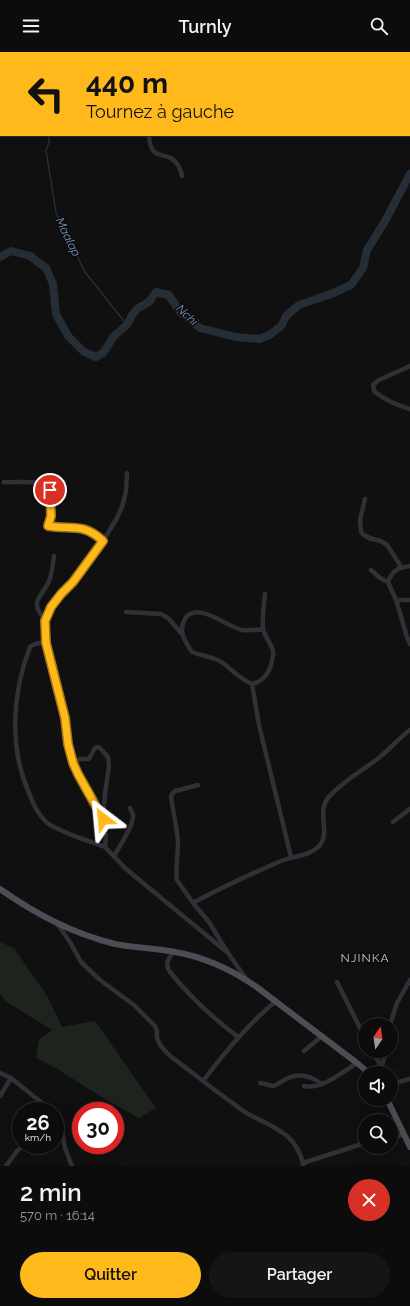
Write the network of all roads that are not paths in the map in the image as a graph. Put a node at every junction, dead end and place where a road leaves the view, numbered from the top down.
1 (149, 136) edge
2 (182, 176) dead end
3 (410, 366) edge
4 (410, 409) edge
5 (127, 473) dead end
6 (4, 482) dead end
7 (366, 499) dead end
8 (103, 541) junction
9 (54, 556) dead end
10 (410, 566) edge
11 (402, 568) junction
12 (371, 570) dead end
13 (388, 582) junction
14 (265, 594) dead end
15 (396, 600) junction
16 (410, 600) edge
17 (126, 612) dead end
18 (45, 621) junction
19 (263, 629) junction
20 (182, 634) junction
21 (46, 643) junction
22 (410, 644) edge
23 (252, 684) junction
24 (410, 730) edge
25 (73, 763) junction
26 (198, 785) dead end
27 (130, 808) dead end
28 (410, 809) edge
29 (103, 819) junction
30 (393, 822) dead end
31 (105, 847) junction
32 (114, 856) junction
33 (291, 857) junction
34 (0, 889) edge
35 (193, 903) junction
36 (58, 925) junction
37 (174, 951) junction
38 (228, 953) junction
39 (410, 980) edge
40 (248, 981) junction
41 (337, 982) dead end
42 (276, 1001) junction
43 (392, 1018) edge
44 (358, 1024) edge
45 (322, 1036) junction
46 (238, 1037) junction
47 (304, 1051) dead end
48 (357, 1063) junction
49 (361, 1066) edge
50 (0, 1073) edge
51 (11, 1078) junction
52 (410, 1079) edge
53 (203, 1081) junction
54 (398, 1082) edge
55 (260, 1083) dead end
56 (322, 1084) junction
57 (304, 1086) dead end
58 (0, 1096) edge
59 (41, 1102) edge
60 (390, 1106) edge
61 (403, 1135) junction
62 (398, 1136) edge
63 (64, 1143) edge
64 (358, 1145) edge
65 (410, 1146) edge
66 (16, 1154) edge
67 (303, 1164) edge
68 (6, 1166) edge
69 (72, 1166) edge

1 - 2 street
3 - 4 street
5 - 8 street
6 - 8 street
7 - 11 street
8 - 18 street
9 - 18 street
10 - 11 street
11 - 13 street
12 - 13 street
13 - 15 street
14 - 19 street
15 - 16 street
15 - 22 street
17 - 20 street
18 - 21 street
19 - 20 street
19 - 23 street
20 - 23 street
21 - 25 street
21 - 31 street
23 - 33 street
24 - 33 street
25 - 29 street
25 - 29 street
26 - 35 street
27 - 32 street
28 - 30 street
29 - 31 street
31 - 32 street
32 - 38 street
33 - 35 street
34 - 36 main road
35 - 38 street
36 - 37 main road
36 - 53 street
37 - 40 main road
37 - 46 street
38 - 40 street
39 - 43 street
40 - 42 main road
41 - 44 street
42 - 45 main road
42 - 46 street
45 - 47 street
45 - 48 main road
46 - 53 street
48 - 49 main road
48 - 56 street
50 - 51 street
51 - 58 street
51 - 59 street
52 - 54 street
53 - 67 street
55 - 56 street
56 - 57 street
60 - 61 main road
61 - 62 street
61 - 65 main road
63 - 69 street
64 - 67 street
66 - 68 street

